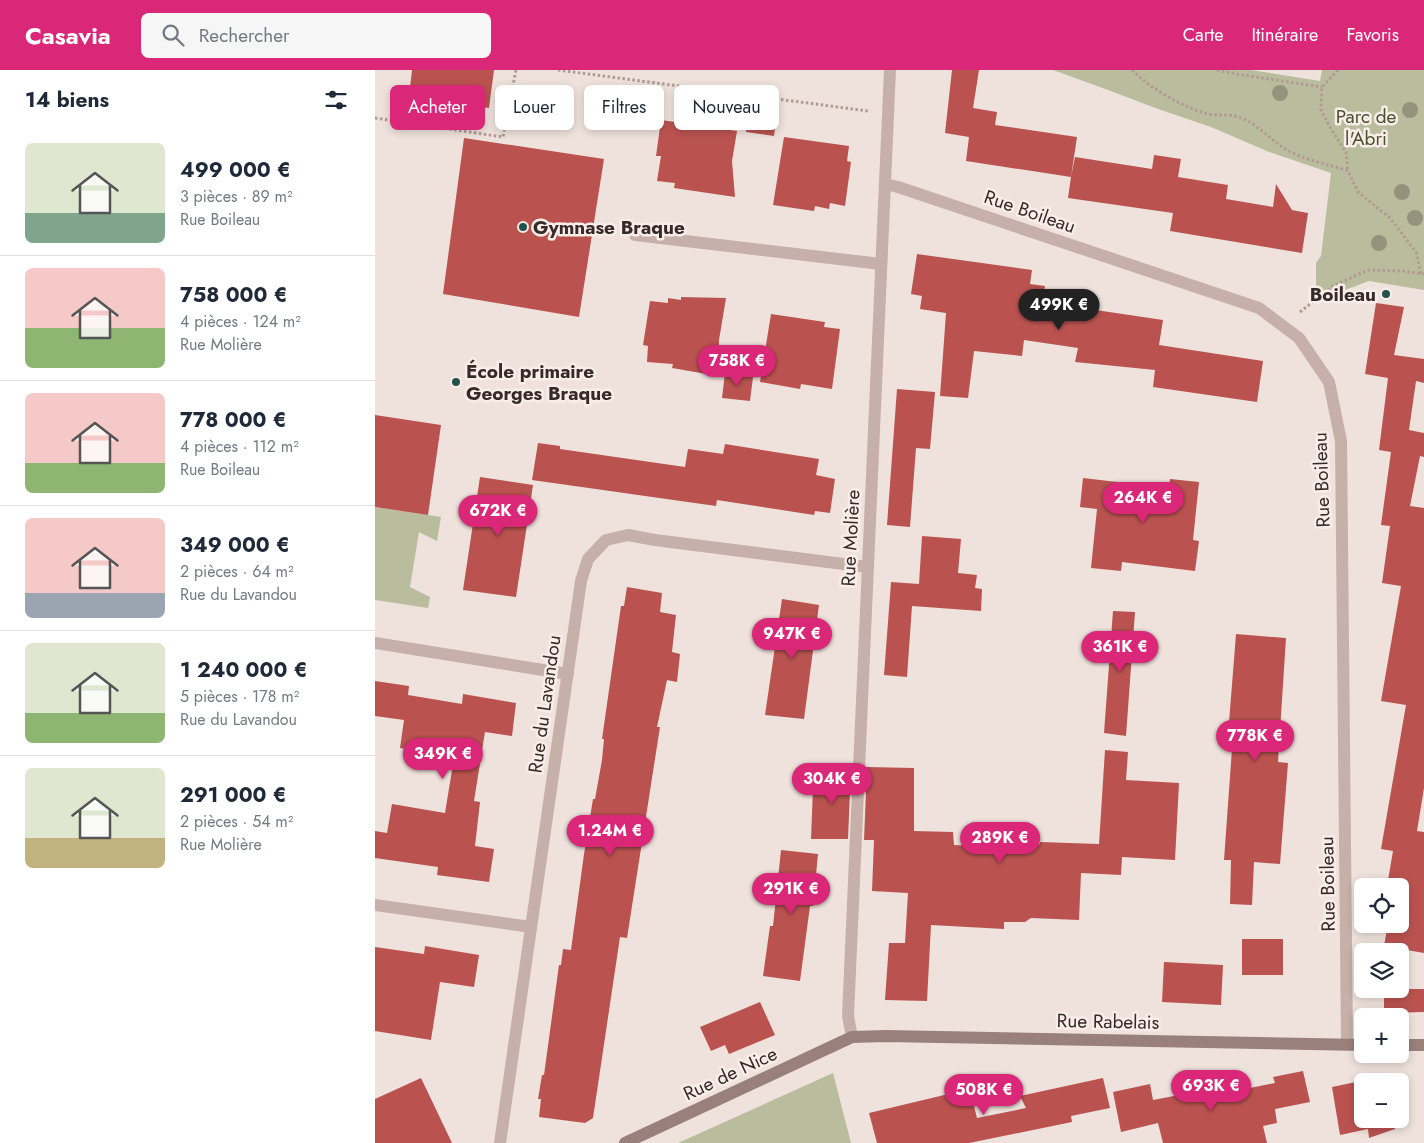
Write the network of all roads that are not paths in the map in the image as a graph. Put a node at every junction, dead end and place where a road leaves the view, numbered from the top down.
1 (890, 70) edge
2 (885, 184) junction
3 (635, 235) dead end
4 (881, 264) junction
5 (867, 567) junction
6 (375, 643) edge
7 (568, 674) junction
8 (375, 905) edge
9 (531, 927) junction
10 (852, 1037) junction
11 (1347, 1044) junction
12 (1354, 1044) edge
13 (1409, 1045) edge
14 (1424, 1045) edge
15 (500, 1143) edge
16 (625, 1143) edge

1 - 2 street, Rue Molière
2 - 4 street, Rue Molière
2 - 11 street, Rue Boileau
3 - 4 street
4 - 5 street, Rue Molière
5 - 7 street, Rue du Lavandou
5 - 10 street, Rue Molière
6 - 7 street
7 - 9 street, Rue du Lavandou
8 - 9 street
9 - 15 street, Rue du Lavandou
10 - 11 street, Rue Rabelais
10 - 16 street, Rue de Nice
11 - 12 street, Rue Rabelais
13 - 14 street

